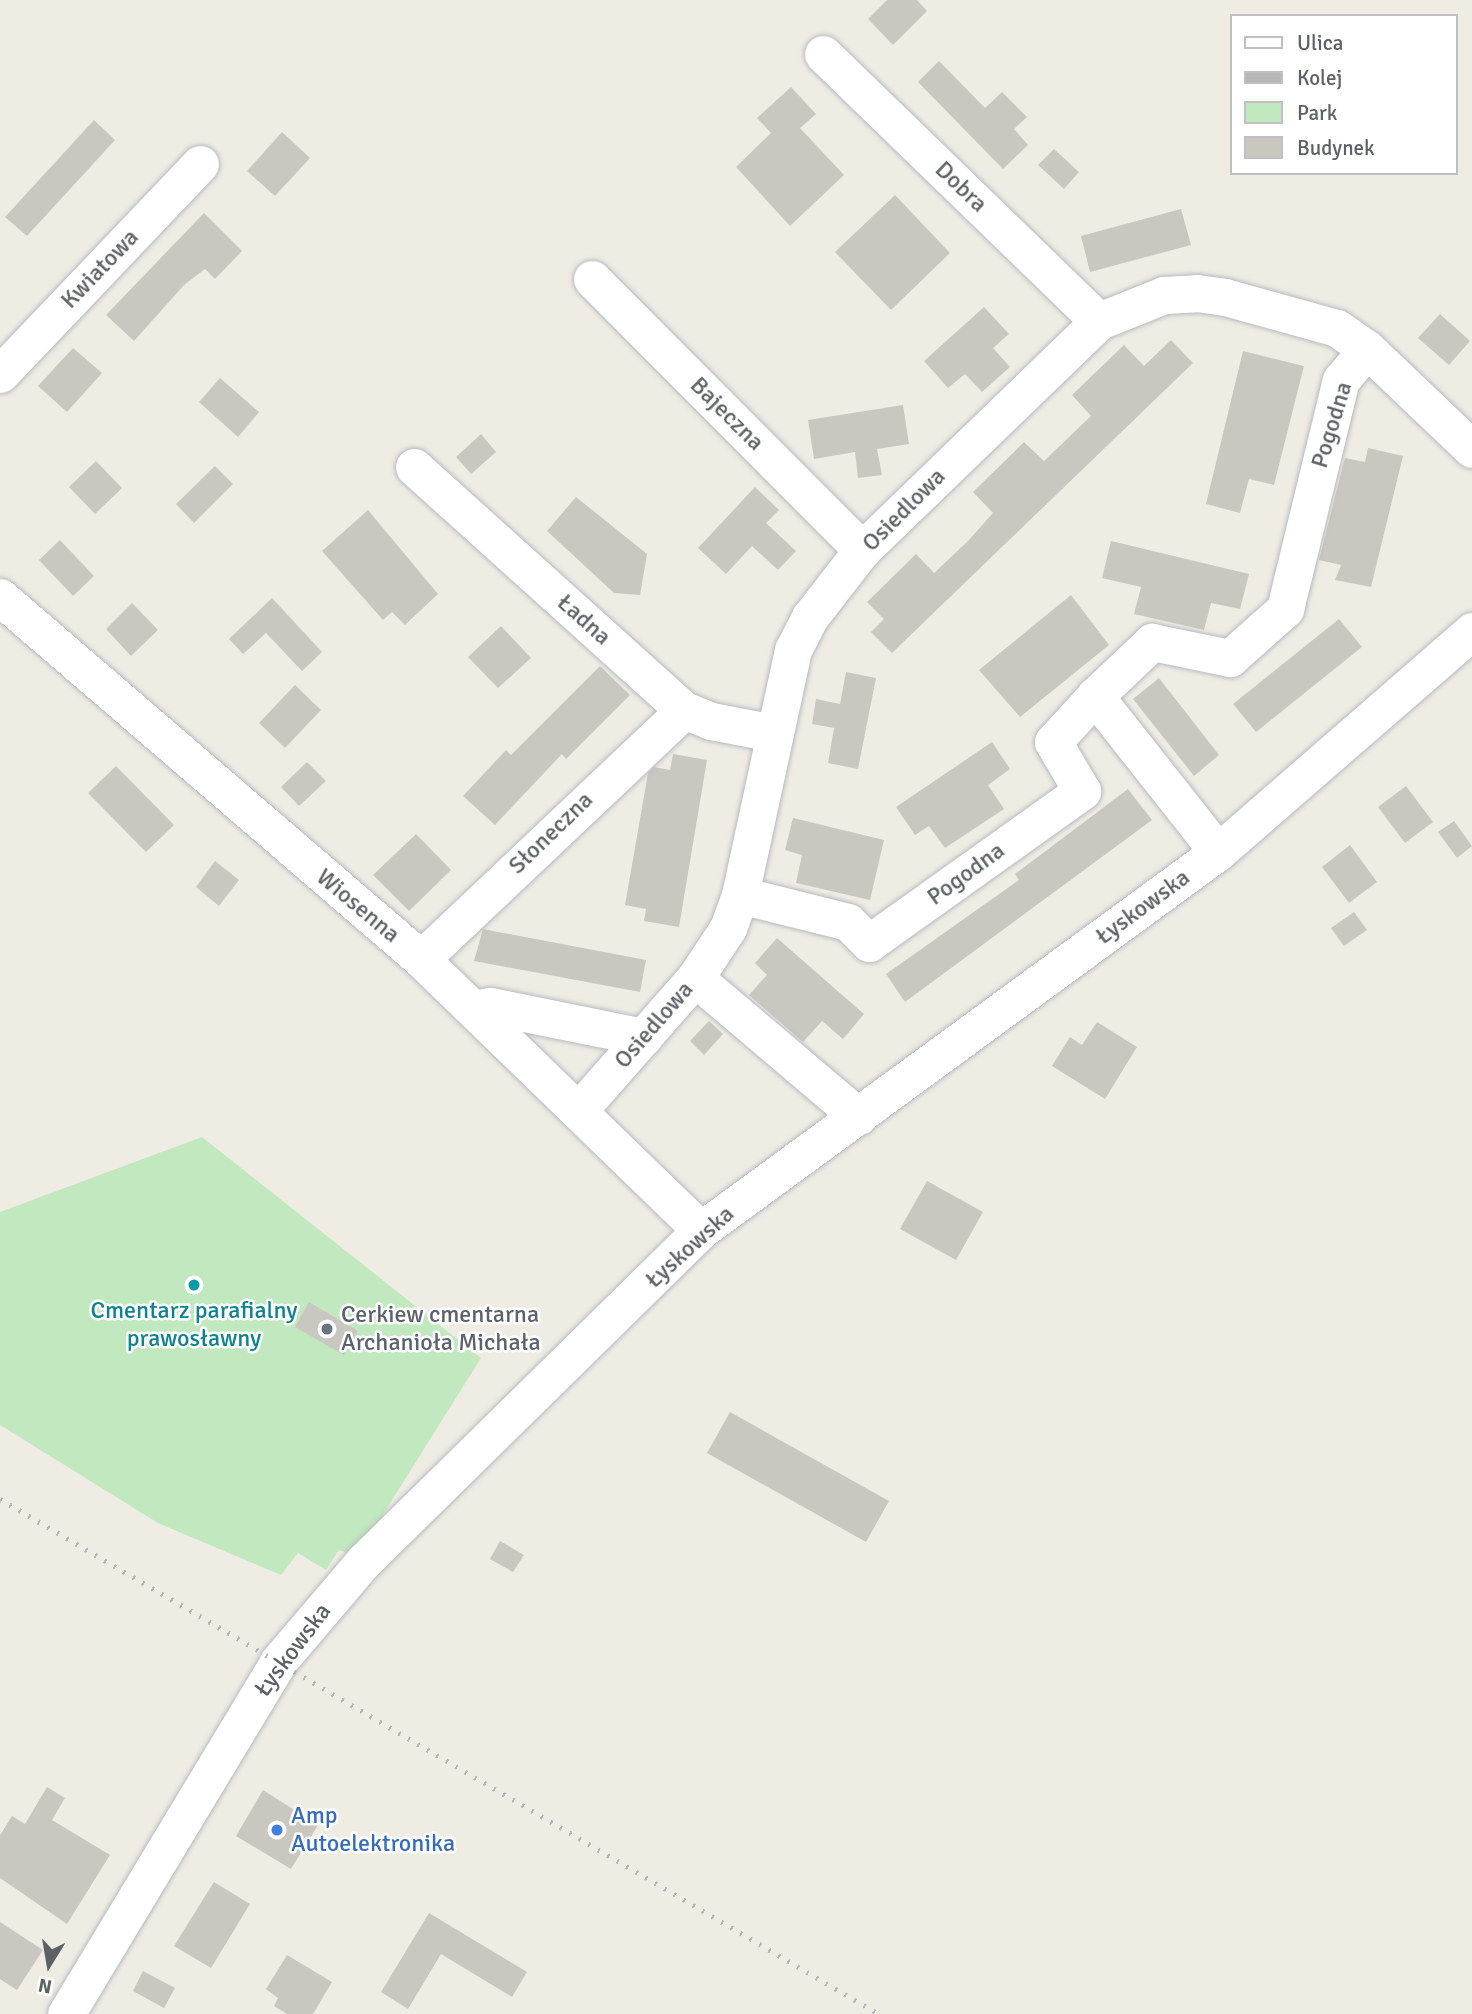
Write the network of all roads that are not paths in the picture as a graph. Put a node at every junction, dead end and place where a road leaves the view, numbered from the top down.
1 (823, 54) dead end
2 (201, 164) dead end
3 (592, 279) dead end
4 (1099, 321) junction
5 (1367, 349) junction
6 (0, 374) edge
7 (1472, 449) edge
8 (414, 467) dead end
9 (862, 550) junction
10 (0, 597) edge
11 (1472, 631) edge
12 (1095, 696) junction
13 (684, 710) junction
14 (774, 733) junction
15 (1218, 852) junction
16 (740, 895) junction
17 (421, 959) junction
18 (695, 978) junction
19 (474, 1009) junction
20 (644, 1037) junction
21 (579, 1110) junction
22 (858, 1116) junction
23 (701, 1230) junction
24 (66, 2014) edge

1 - 4 street, Dobra
2 - 6 street, Kwiatowa
3 - 9 street, Bajeczna
4 - 5 street, Osiedlowa
4 - 9 street, Osiedlowa
5 - 7 street, Osiedlowa
5 - 12 street, Pogodna
8 - 13 street, Ładna
9 - 14 street, Osiedlowa
10 - 17 street, Wiosenna
11 - 15 street, Łyskowska
12 - 15 street
12 - 16 street, Pogodna
13 - 14 street, Ładna
13 - 17 street, Słoneczna
14 - 16 street, Osiedlowa
15 - 22 street, Łyskowska
16 - 18 street, Osiedlowa
17 - 19 street, Wiosenna
18 - 20 street, Osiedlowa
18 - 22 street
19 - 20 street
19 - 21 street, Wiosenna
20 - 21 street, Osiedlowa
21 - 23 street, Wiosenna
22 - 23 street, Łyskowska
23 - 24 street, Łyskowska

